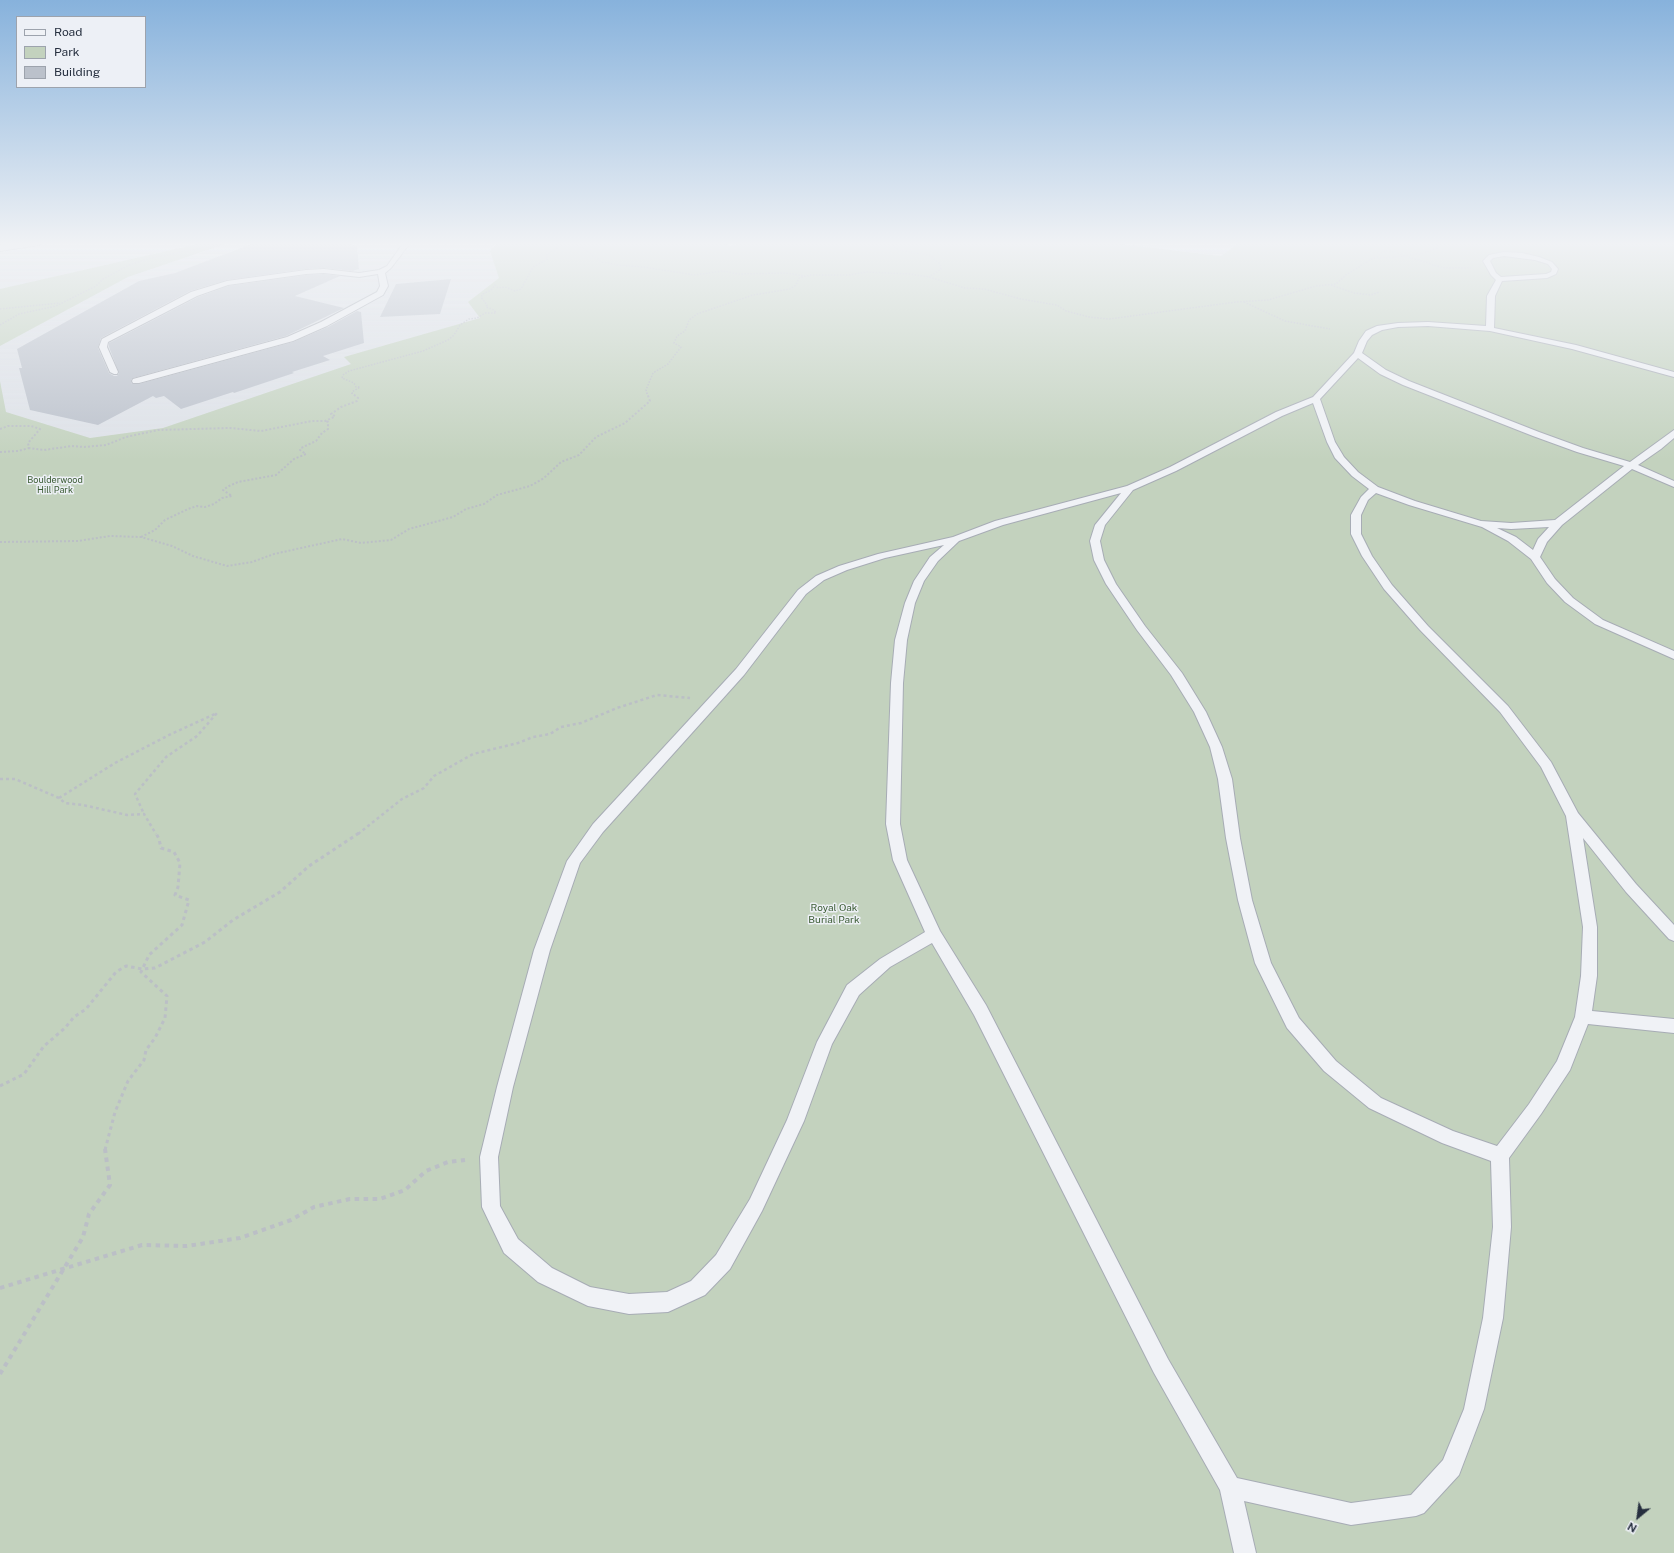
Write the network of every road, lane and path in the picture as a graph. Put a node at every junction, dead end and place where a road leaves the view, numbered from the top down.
1 (17, 314) edge
2 (155, 314) edge
3 (341, 314) edge
4 (483, 314) edge
5 (696, 314) edge
6 (1080, 314) edge
7 (1145, 314) edge
8 (1271, 314) edge
9 (1490, 314) edge
10 (0, 325) edge
11 (1330, 329) dead end
12 (1490, 329) junction
13 (1358, 354) junction
14 (114, 372) dead end
15 (1674, 375) edge
16 (136, 381) dead end
17 (1316, 399) junction
18 (325, 421) junction
19 (0, 428) edge
20 (1674, 433) edge
21 (29, 448) junction
22 (0, 452) edge
23 (1631, 465) junction
24 (1674, 484) edge
25 (1130, 488) junction
26 (1375, 489) junction
27 (1558, 523) junction
28 (1480, 524) junction
29 (141, 537) junction
30 (956, 539) junction
31 (0, 542) edge
32 (1535, 557) junction
33 (1674, 655) edge
34 (712, 704) junction
35 (0, 779) edge
36 (59, 798) junction
37 (144, 814) junction
38 (1573, 816) junction
39 (934, 934) junction
40 (1674, 934) edge
41 (142, 969) junction
42 (1583, 1017) junction
43 (1674, 1026) edge
44 (0, 1086) edge
45 (1500, 1156) junction
46 (489, 1157) junction
47 (65, 1268) junction
48 (0, 1288) edge
49 (0, 1374) edge
50 (1230, 1487) junction
51 (1245, 1553) edge

1 - 10 path
2 - 14 lane
3 - 16 lane
4 - 18 path
5 - 29 path
6 - 7 path
8 - 11 path
9 - 12 lane
12 - 13 lane
12 - 15 lane
13 - 17 lane
13 - 23 lane
17 - 25 lane
17 - 26 lane
18 - 21 path
18 - 29 path
19 - 21 path
20 - 23 lane
21 - 22 path
23 - 24 lane
23 - 27 lane
25 - 30 lane
25 - 45 lane
26 - 28 lane
26 - 38 lane
27 - 28 lane
27 - 32 lane
28 - 32 lane
29 - 31 path
30 - 34 lane
30 - 39 lane
32 - 33 lane
34 - 41 path
34 - 46 lane
35 - 36 path
36 - 37 path
36 - 37 path
37 - 41 path
38 - 40 lane
38 - 42 lane
39 - 46 lane
39 - 50 lane
41 - 44 path
41 - 47 path
42 - 43 lane
42 - 45 lane
45 - 50 lane
46 - 47 path
47 - 48 path
47 - 49 path
50 - 51 lane

